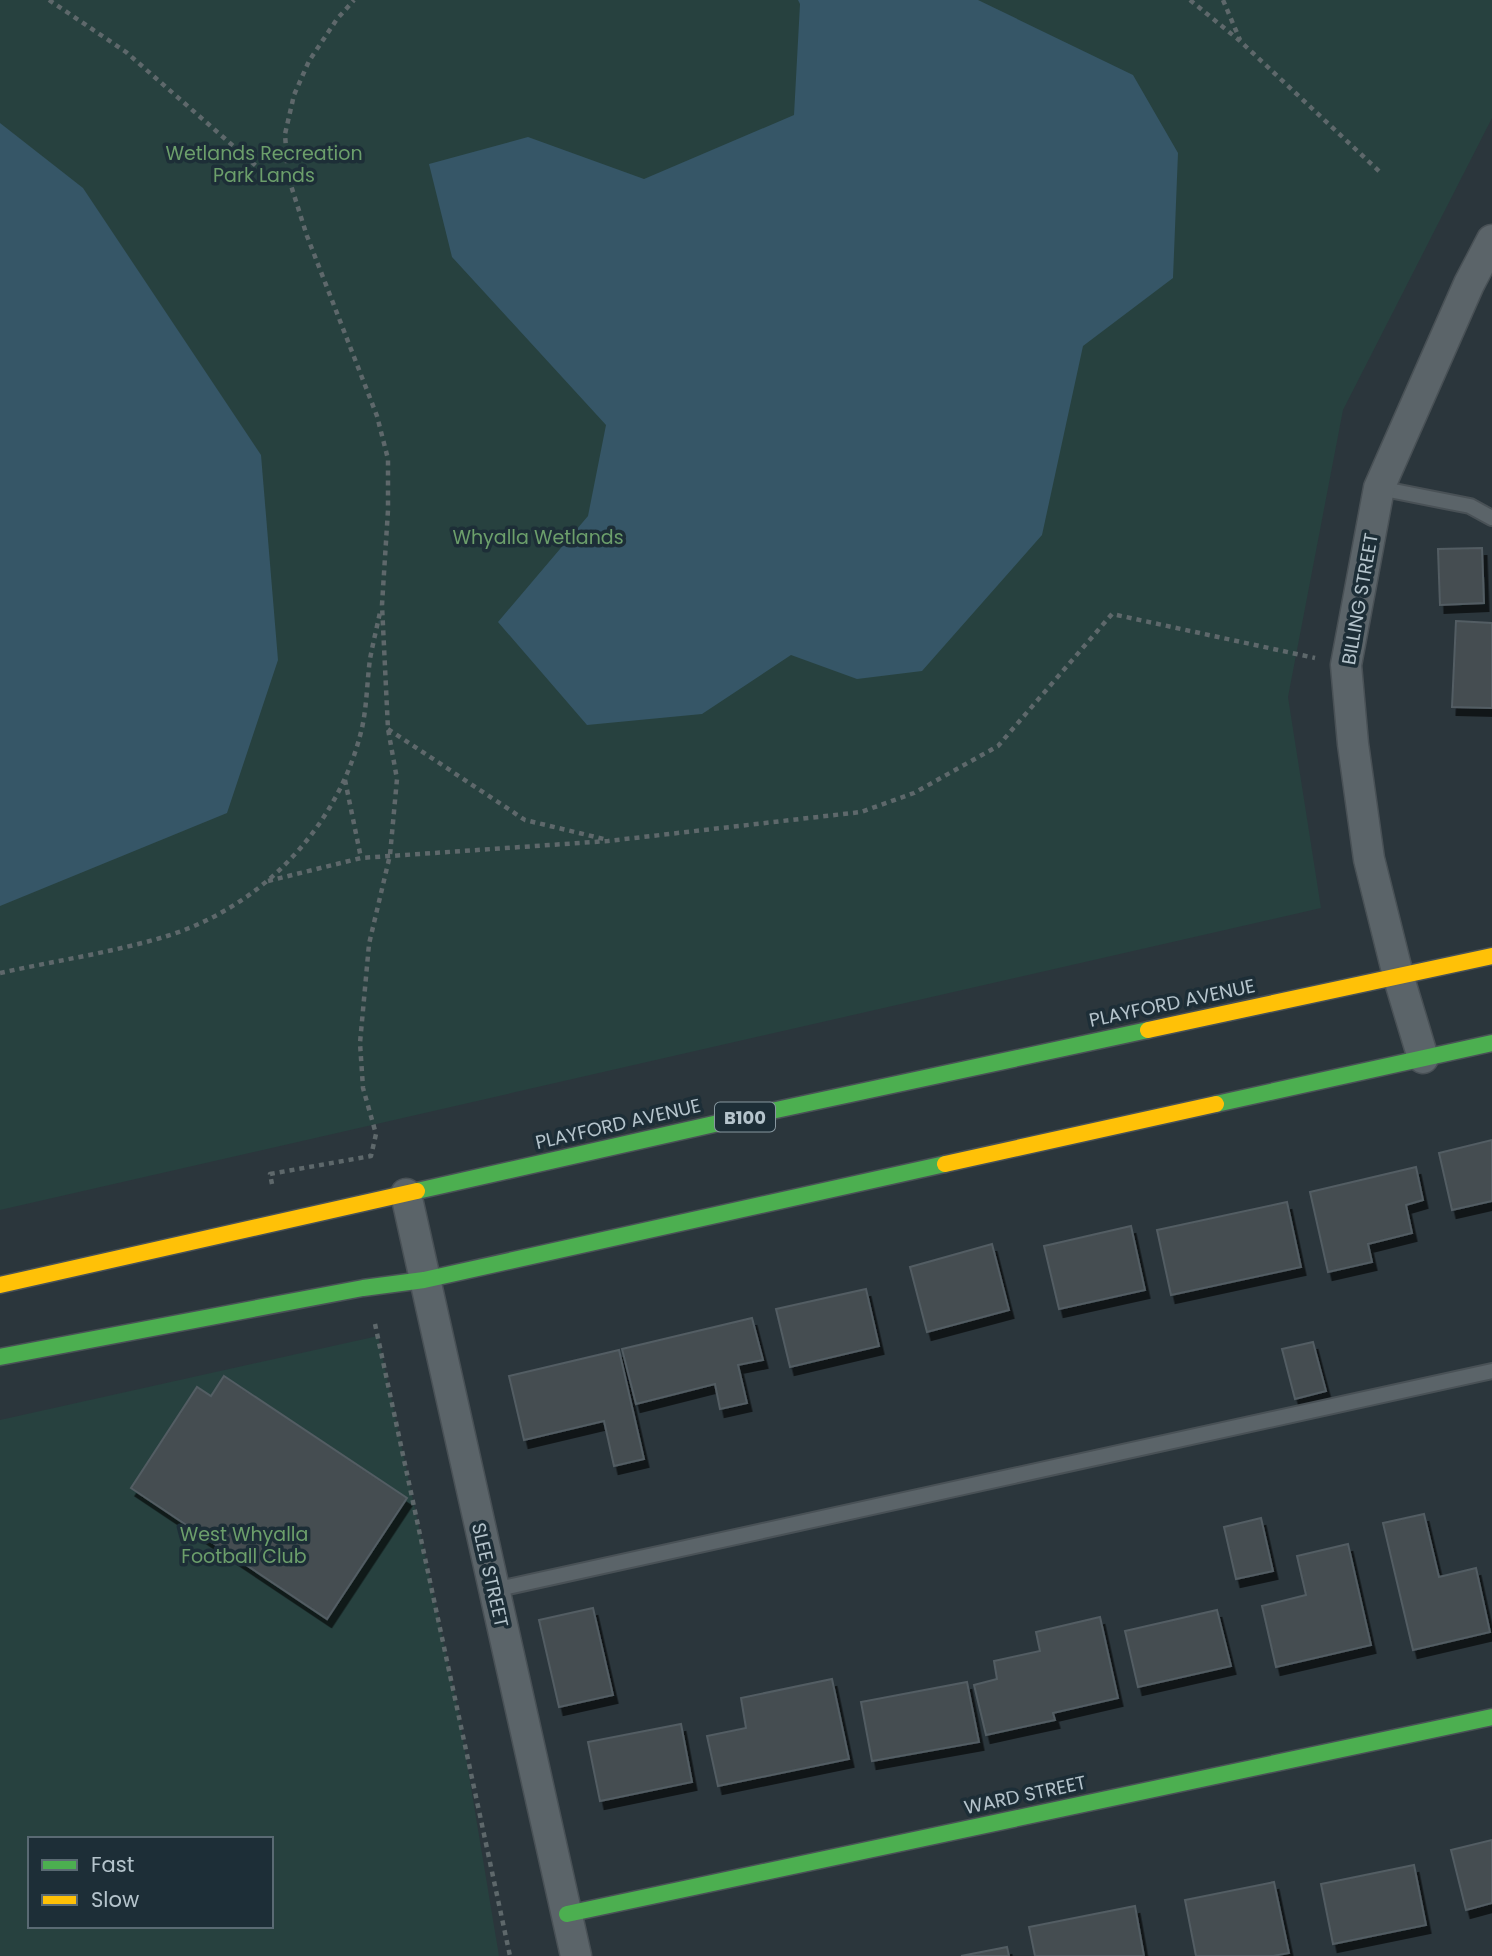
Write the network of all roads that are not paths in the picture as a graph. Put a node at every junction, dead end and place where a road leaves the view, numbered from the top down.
1 (1492, 240) edge
2 (1379, 488) junction
3 (1492, 518) edge
4 (1492, 956) edge
5 (1398, 975) junction
6 (1492, 1043) edge
7 (1423, 1058) junction
8 (406, 1194) junction
9 (424, 1280) junction
10 (0, 1285) edge
11 (0, 1357) edge
12 (1492, 1371) edge
13 (494, 1590) junction
14 (1492, 1717) edge
15 (567, 1914) junction
16 (576, 1956) edge

1 - 2 street, BILLING STREET
2 - 3 lane
2 - 5 street, BILLING STREET
4 - 5 main road, PLAYFORD AVENUE / B100
5 - 7 street, BILLING STREET
5 - 8 main road, PLAYFORD AVENUE / B100
6 - 7 main road
7 - 9 main road
8 - 9 street, SLEE STREET
8 - 10 main road, PLAYFORD AVENUE / B100
9 - 11 main road
9 - 13 street, SLEE STREET
12 - 13 lane
13 - 15 street, SLEE STREET
14 - 15 main road, WARD STREET
15 - 16 street, SLEE STREET

